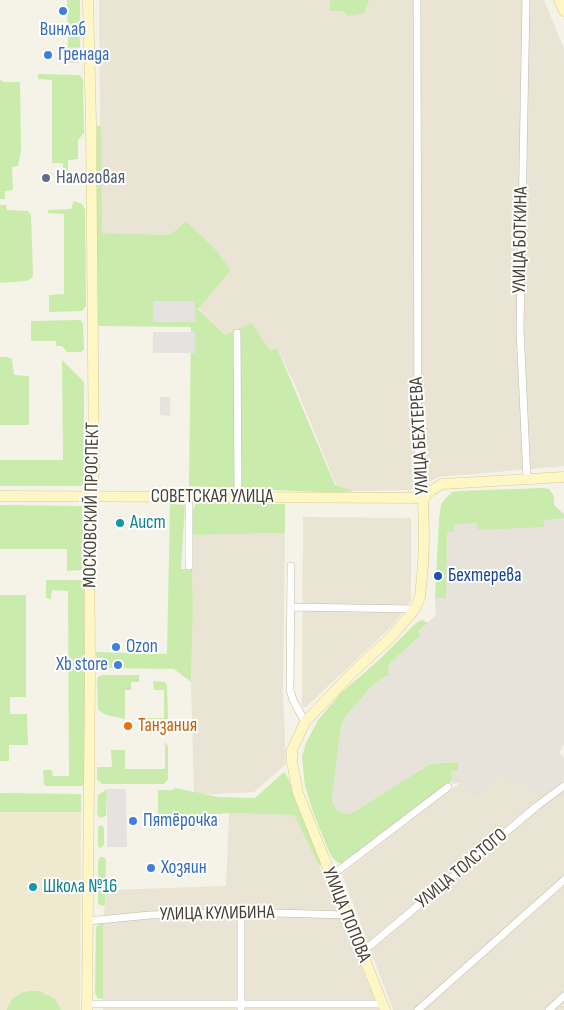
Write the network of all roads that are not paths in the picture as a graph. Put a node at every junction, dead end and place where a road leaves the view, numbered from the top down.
1 (88, 0) edge
2 (417, 0) edge
3 (526, 0) edge
4 (559, 0) edge
5 (564, 11) edge
6 (237, 333) dead end
7 (564, 477) edge
8 (527, 479) junction
9 (0, 496) edge
10 (92, 496) junction
11 (188, 496) junction
12 (238, 497) junction
13 (423, 498) junction
14 (188, 566) dead end
15 (292, 566) dead end
16 (291, 607) junction
17 (415, 609) junction
18 (305, 722) junction
19 (564, 786) edge
20 (448, 787) dead end
21 (308, 820) joint
22 (331, 876) junction
23 (564, 880) edge
24 (241, 912) junction
25 (346, 914) junction
26 (88, 921) junction
27 (361, 951) junction
28 (564, 996) edge
29 (241, 1006) edge
30 (87, 1007) edge
31 (384, 1007) edge
32 (418, 1010) edge
33 (549, 1010) edge

1 - 10 street, МОСКОВСКИЙ ПРОСПЕКТ
2 - 13 street, УЛИЦА БЕХТЕРЕВА
3 - 8 street, УЛИЦА БОТКИНА
4 - 5 street
6 - 12 street
7 - 8 street
8 - 13 street
9 - 10 street, СОВЕТСКАЯ УЛИЦА
10 - 11 street, СОВЕТСКАЯ УЛИЦА
10 - 26 street, МОСКОВСКИЙ ПРОСПЕКТ
11 - 12 street, СОВЕТСКАЯ УЛИЦА
11 - 14 street
12 - 13 street, СОВЕТСКАЯ УЛИЦА
13 - 17 street, УЛИЦА БЕХТЕРЕВА
15 - 16 street
16 - 17 street
16 - 18 street
17 - 18 street, УЛИЦА БЕХТЕРЕВА
18 - 21 street, УЛИЦА БЕХТЕРЕВА
19 - 27 street, УЛИЦА ТОЛСТОГО
20 - 22 street
21 - 22 street, УЛИЦА ПОПОВА
22 - 25 street, УЛИЦА ПОПОВА
23 - 32 street
24 - 25 street, УЛИЦА КУЛИБИНА
24 - 26 street, УЛИЦА КУЛИБИНА
24 - 29 street
25 - 27 street, УЛИЦА ПОПОВА
26 - 30 street, МОСКОВСКИЙ ПРОСПЕКТ
27 - 31 street, УЛИЦА ПОПОВА
28 - 33 street
29 - 30 street
29 - 31 street

